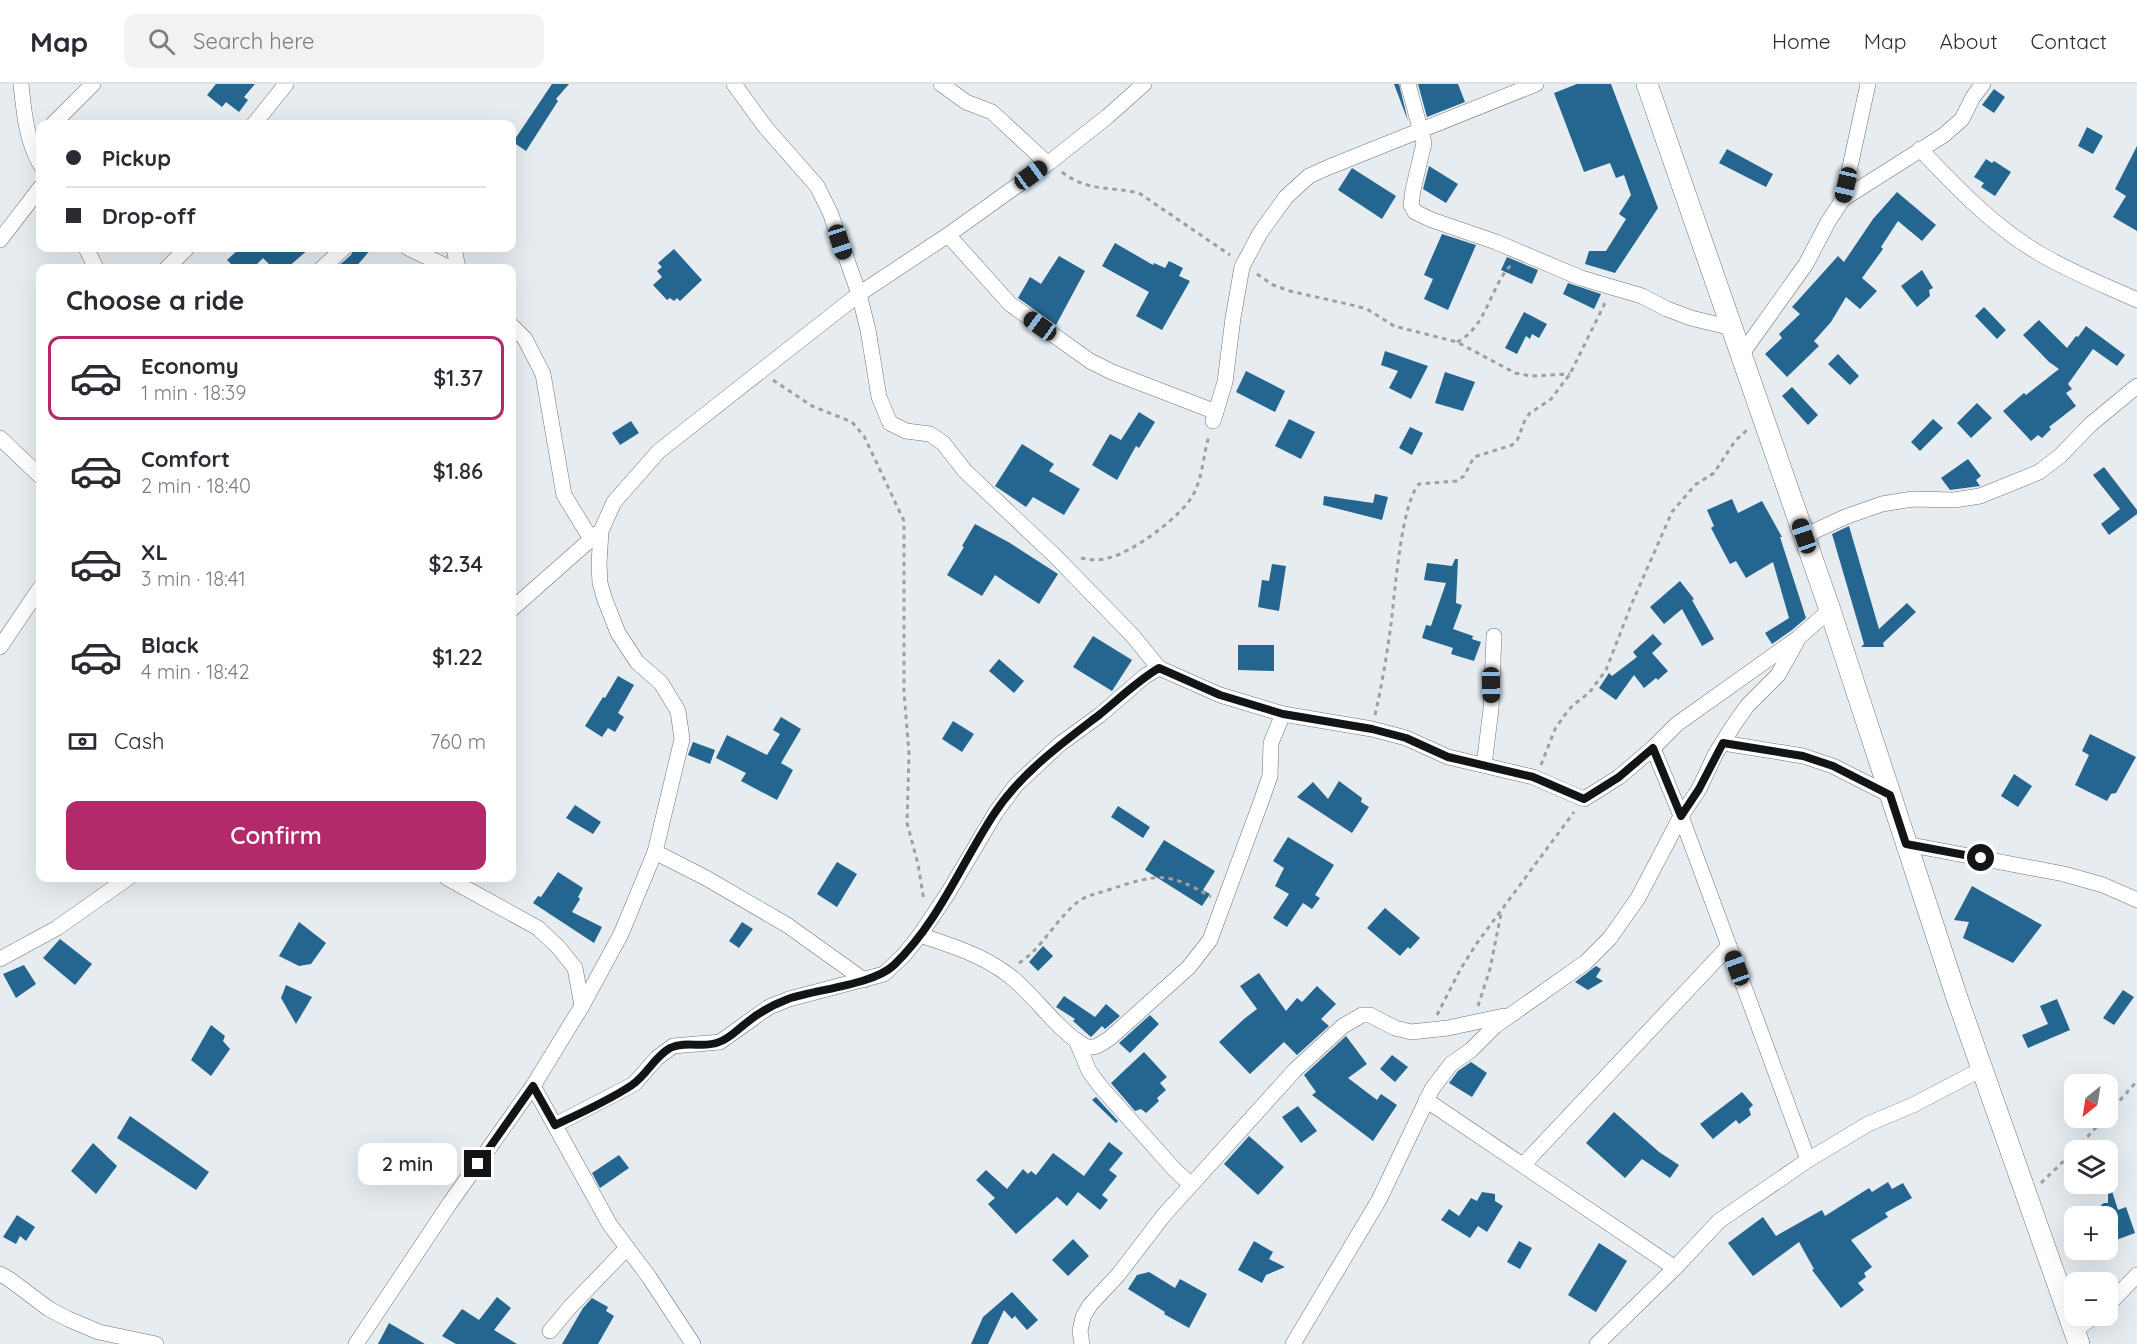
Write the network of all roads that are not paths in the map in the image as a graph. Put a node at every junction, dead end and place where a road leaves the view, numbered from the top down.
1 (21, 84) edge
2 (93, 84) edge
3 (286, 84) edge
4 (734, 84) edge
5 (941, 84) edge
6 (1144, 84) edge
7 (1408, 84) edge
8 (1536, 84) edge
9 (1647, 84) edge
10 (1868, 84) edge
11 (1983, 84) edge
12 (63, 120) edge
13 (257, 120) edge
14 (1420, 129) junction
15 (36, 142) edge
16 (1920, 149) junction
17 (1048, 162) junction
18 (36, 193) edge
19 (1843, 200) junction
20 (948, 235) junction
21 (0, 240) edge
22 (183, 252) edge
23 (340, 252) edge
24 (416, 252) edge
25 (170, 264) edge
26 (326, 264) edge
27 (442, 264) edge
28 (859, 294) junction
29 (2137, 300) edge
30 (1732, 328) junction
31 (516, 330) edge
32 (1742, 355) junction
33 (2137, 386) edge
34 (0, 438) edge
35 (36, 472) edge
36 (596, 535) junction
37 (1804, 536) junction
38 (36, 594) edge
39 (516, 605) edge
40 (1830, 610) junction
41 (1494, 636) dead end
42 (1798, 638) junction
43 (0, 646) edge
44 (1159, 668) junction
45 (1283, 714) junction
46 (1723, 743) junction
47 (1653, 748) junction
48 (1484, 765) junction
49 (1890, 795) junction
50 (1681, 816) junction
51 (1906, 844) junction
52 (655, 852) junction
53 (122, 882) edge
54 (454, 882) edge
55 (2137, 900) edge
56 (924, 929) junction
57 (1729, 946) junction
58 (0, 959) edge
59 (864, 980) junction
60 (582, 1006) junction
61 (1510, 1015) junction
62 (1076, 1040) junction
63 (1982, 1069) junction
64 (533, 1086) junction
65 (1426, 1100) junction
66 (555, 1125) junction
67 (1808, 1160) junction
68 (1522, 1165) junction
69 (1191, 1185) junction
70 (626, 1249) junction
71 (1675, 1268) junction
72 (0, 1275) edge
73 (2137, 1275) edge
74 (2118, 1295) edge
75 (550, 1331) dead end
76 (2077, 1337) edge
77 (156, 1344) edge
78 (356, 1344) edge
79 (693, 1344) edge
80 (1083, 1344) edge
81 (1293, 1344) edge
82 (1597, 1344) edge

1 - 15 street
2 - 12 street
3 - 13 street
4 - 28 street
5 - 17 street
6 - 17 street
7 - 14 street
8 - 14 street
9 - 30 street
10 - 19 street
11 - 16 street
14 - 20 street
14 - 30 street
16 - 19 street
16 - 29 street
17 - 20 street
18 - 21 street
19 - 32 street
20 - 28 street
22 - 25 street
23 - 26 street
24 - 27 street
28 - 36 street
28 - 44 street
30 - 32 street
31 - 36 street
32 - 37 street
33 - 37 street
34 - 35 street
36 - 39 street
36 - 52 street
37 - 40 street
38 - 43 street
40 - 42 street
40 - 49 street
41 - 48 street
42 - 46 street
42 - 47 street
44 - 45 street
44 - 56 street
45 - 48 street
45 - 62 street
46 - 49 street
46 - 50 street
47 - 48 street
47 - 50 street
49 - 51 street
50 - 57 street
50 - 61 street
51 - 55 street
51 - 63 street
52 - 59 street
52 - 60 street
53 - 58 street
54 - 60 street
56 - 59 street
56 - 62 street
57 - 67 street
57 - 68 street
59 - 66 street
60 - 64 street
61 - 65 street
61 - 69 street
62 - 69 street
63 - 67 street
63 - 76 street
64 - 66 street
64 - 78 street
65 - 68 street
65 - 81 street
66 - 70 street
67 - 71 street
68 - 71 street
69 - 80 street
70 - 75 street
70 - 79 street
71 - 82 street
72 - 77 street
73 - 74 street

